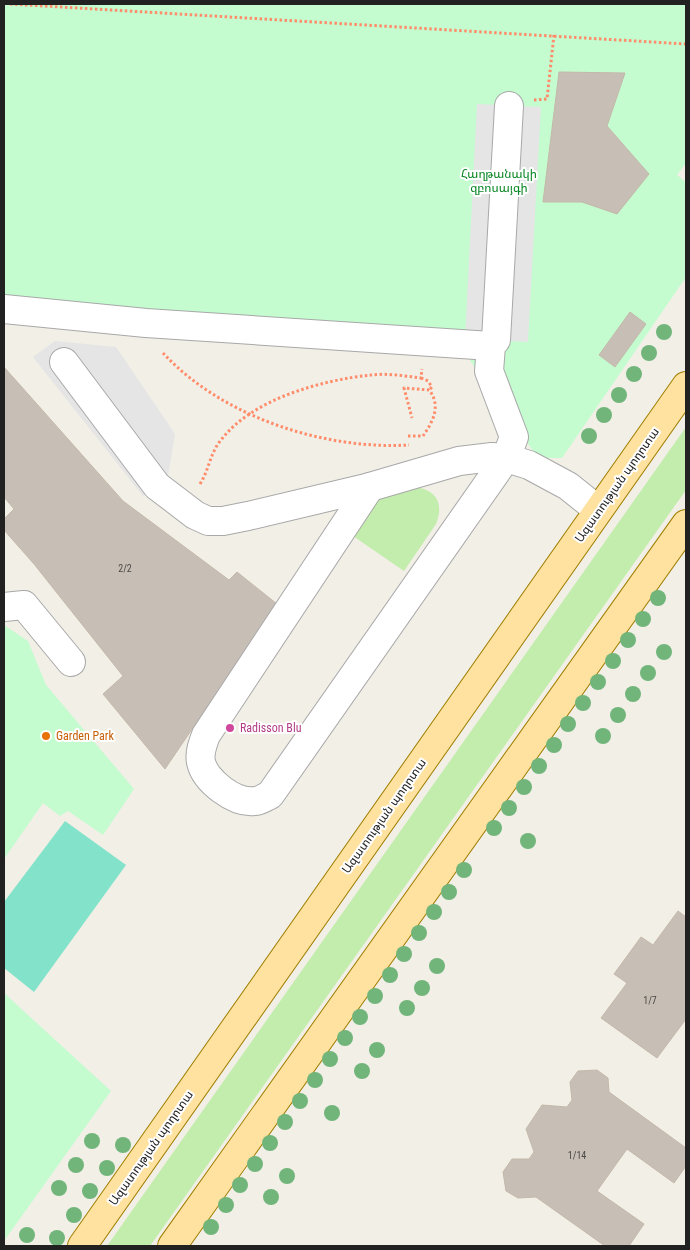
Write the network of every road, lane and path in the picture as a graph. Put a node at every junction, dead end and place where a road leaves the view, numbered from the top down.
1 (10, 4) edge
2 (554, 35) junction
3 (686, 44) edge
4 (509, 106) joint
5 (4, 309) edge
6 (491, 346) junction
7 (161, 351) dead end
8 (64, 362) dead end
9 (422, 365) dead end
10 (421, 378) junction
11 (686, 386) edge
12 (429, 390) junction
13 (249, 414) junction
14 (412, 418) dead end
15 (408, 436) dead end
16 (416, 436) junction
17 (506, 458) junction
18 (200, 486) dead end
19 (370, 488) junction
20 (598, 510) junction
21 (686, 524) edge
22 (4, 607) edge
23 (71, 662) dead end
24 (82, 1246) edge
25 (172, 1246) edge

1 - 2 path
2 - 3 path
2 - 4 path
4 - 6 lane
5 - 6 lane
6 - 17 lane
7 - 13 path
8 - 19 lane
9 - 10 path
10 - 12 path
10 - 13 path
11 - 20 main road, Ազատության պողոտա
12 - 14 path
12 - 16 path
13 - 16 path
13 - 18 path
15 - 16 path
17 - 19 lane
17 - 19 lane
17 - 20 lane
20 - 24 main road, Ազատության պողոտա
21 - 25 main road
22 - 23 lane

